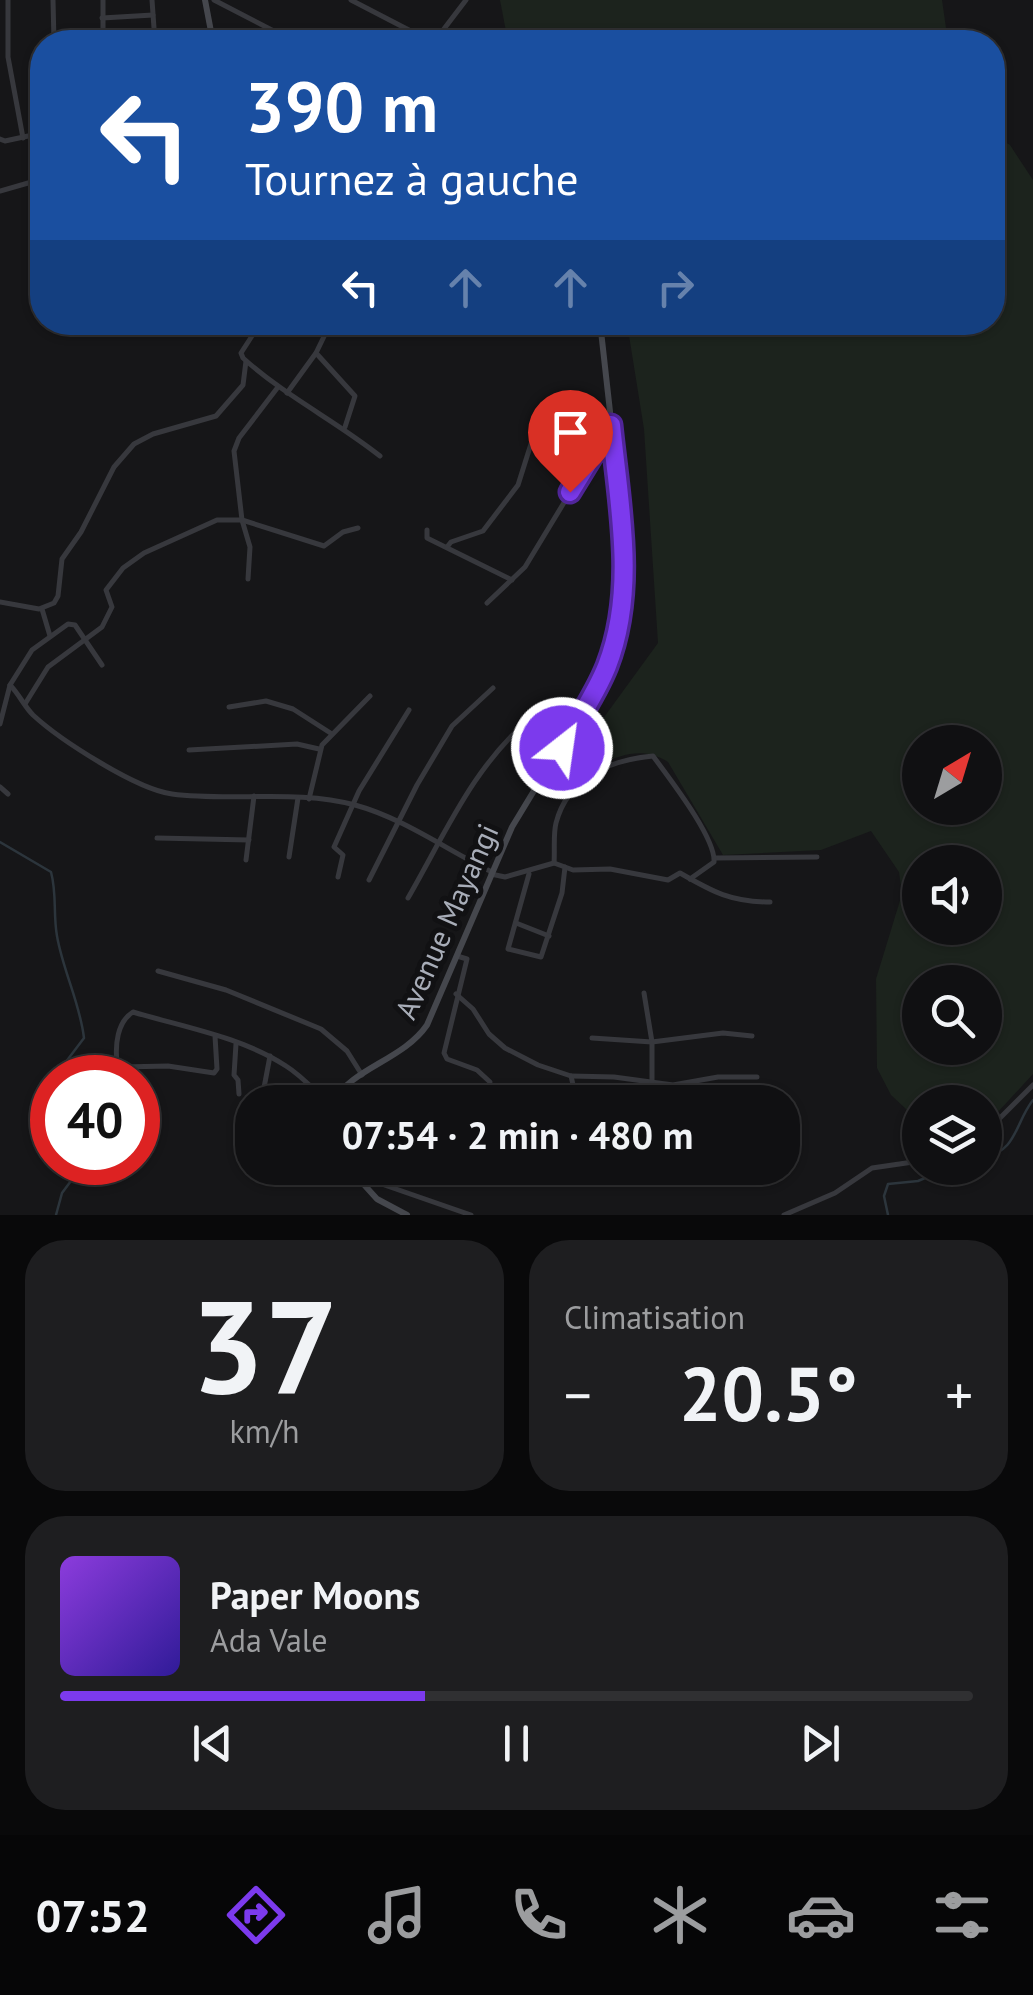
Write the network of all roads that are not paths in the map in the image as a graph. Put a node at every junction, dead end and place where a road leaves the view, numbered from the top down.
1 (8, 0) edge
2 (53, 0) edge
3 (103, 0) edge
4 (152, 0) edge
5 (205, 0) edge
6 (214, 0) edge
7 (350, 0) edge
8 (466, 0) edge
9 (153, 15) junction
10 (102, 18) junction
11 (54, 30) edge
12 (102, 30) edge
13 (154, 30) edge
14 (209, 30) edge
15 (272, 30) edge
16 (409, 30) edge
17 (442, 30) edge
18 (30, 136) edge
19 (23, 138) junction
20 (0, 140) edge
21 (30, 182) edge
22 (0, 191) edge
23 (254, 335) edge
24 (325, 335) edge
25 (601, 335) edge
26 (316, 353) junction
27 (246, 361) junction
28 (278, 387) junction
29 (287, 393) junction
30 (610, 422) junction
31 (345, 428) junction
32 (380, 456) dead end
33 (242, 520) junction
34 (358, 528) dead end
35 (428, 530) dead end
36 (447, 547) junction
37 (248, 579) dead end
38 (512, 580) junction
39 (0, 602) edge
40 (487, 604) dead end
41 (42, 609) junction
42 (50, 636) junction
43 (87, 641) junction
44 (102, 666) dead end
45 (10, 685) junction
46 (494, 688) dead end
47 (370, 696) dead end
48 (25, 704) junction
49 (229, 707) dead end
50 (409, 710) dead end
51 (531, 718) dead end
52 (0, 724) edge
53 (333, 734) junction
54 (189, 750) dead end
55 (320, 750) junction
56 (0, 787) edge
57 (8, 794) dead end
58 (254, 796) junction
59 (298, 798) junction
60 (309, 799) junction
61 (354, 805) junction
62 (398, 822) junction
63 (158, 838) dead end
64 (249, 840) junction
65 (438, 845) junction
66 (289, 857) dead end
67 (817, 857) dead end
68 (714, 858) junction
69 (246, 860) dead end
70 (554, 863) junction
71 (565, 866) junction
72 (529, 872) junction
73 (492, 873) junction
74 (338, 878) dead end
75 (368, 880) dead end
76 (690, 880) junction
77 (408, 898) dead end
78 (770, 902) dead end
79 (516, 923) junction
80 (549, 936) junction
81 (457, 956) junction
82 (158, 971) dead end
83 (644, 993) dead end
84 (456, 994) junction
85 (214, 1036) junction
86 (752, 1036) dead end
87 (592, 1038) dead end
88 (652, 1042) junction
89 (236, 1044) junction
90 (270, 1056) junction
91 (362, 1075) junction
92 (572, 1076) junction
93 (757, 1077) dead end
94 (652, 1082) junction
95 (239, 1085) edge
96 (265, 1085) edge
97 (310, 1085) edge
98 (348, 1085) edge
99 (490, 1085) edge
100 (574, 1085) edge
101 (1033, 1085) edge
102 (1002, 1117) edge
103 (902, 1163) edge
104 (363, 1185) edge
105 (385, 1185) edge
106 (407, 1215) edge
107 (471, 1215) edge
108 (784, 1215) edge

1 - 19 street
2 - 11 street
3 - 10 street
4 - 9 street
5 - 14 street
6 - 15 street
7 - 16 street
8 - 17 street
9 - 10 street
9 - 13 street
10 - 12 street
18 - 19 street
19 - 20 street
21 - 22 street
23 - 27 street
24 - 26 street
25 - 30 street, Avenue Mayangi
26 - 29 street
26 - 31 street
27 - 28 street
27 - 41 street
28 - 29 street
28 - 33 street
29 - 31 street
30 - 36 street
30 - 38 street
30 - 73 street, Avenue Mayangi
31 - 32 street
33 - 34 street
33 - 37 street
33 - 43 street
35 - 36 street
36 - 38 street
38 - 40 street
39 - 41 street
41 - 42 street
42 - 43 street
42 - 45 street
43 - 44 street
43 - 48 street
45 - 48 street
45 - 52 street
46 - 62 street
47 - 53 street
48 - 58 street
49 - 53 street
50 - 61 street
51 - 65 street
53 - 55 street
54 - 55 street
55 - 60 street
56 - 57 street
58 - 59 street
58 - 64 street
59 - 60 street
59 - 66 street
60 - 61 street
61 - 62 street
61 - 74 street
62 - 65 street
62 - 75 street
63 - 64 street
64 - 69 street
65 - 73 street
65 - 77 street
67 - 68 street
68 - 70 street
68 - 76 street
70 - 71 street
70 - 72 street
71 - 76 street
71 - 80 street
72 - 73 street
72 - 79 street
73 - 81 street, Avenue Mayangi
76 - 78 street
79 - 80 street
79 - 80 street
81 - 84 street
81 - 91 street, Avenue Mayangi
82 - 91 street
83 - 88 street
84 - 92 street
84 - 99 street
85 - 85 street
85 - 89 street
86 - 88 street
87 - 88 street
88 - 94 street
89 - 90 street
89 - 95 street
90 - 96 street
90 - 97 street
91 - 98 street, Avenue Mayangi
92 - 94 street
92 - 100 street
93 - 94 street
101 - 102 street
103 - 108 street
104 - 106 street
105 - 107 street

